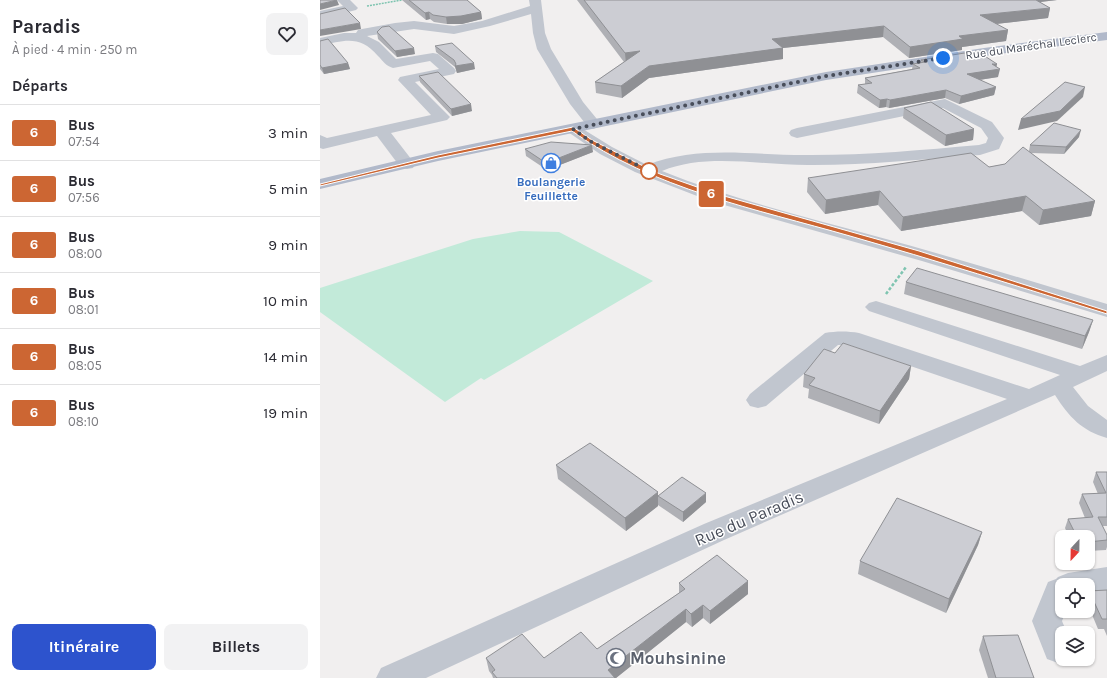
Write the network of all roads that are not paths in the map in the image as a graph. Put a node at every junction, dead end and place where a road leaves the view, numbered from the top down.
1 (536, 4) edge
2 (345, 5) edge
3 (320, 14) edge
4 (1107, 36) edge
5 (353, 37) junction
6 (320, 42) edge
7 (593, 124) junction
8 (573, 129) junction
9 (381, 131) junction
10 (797, 132) dead end
11 (320, 140) edge
12 (408, 164) junction
13 (648, 170) junction
14 (320, 184) edge
15 (876, 307) road end
16 (1107, 311) edge
17 (1107, 362) edge
18 (1071, 379) junction
19 (1030, 398) junction
20 (758, 400) dead end
21 (1107, 430) edge
22 (1107, 579) edge
23 (1095, 581) edge
24 (1055, 600) edge
25 (1055, 642) edge
26 (413, 674) edge

1 - 5 street
1 - 7 street
2 - 3 street
4 - 7 main road, Rue du Maréchal Leclerc
5 - 6 street
5 - 9 street
7 - 8 main road, Rue du Maréchal Leclerc
8 - 12 main road, Rue du Maréchal Leclerc
8 - 13 street
9 - 11 street
9 - 12 street
10 - 13 street
12 - 14 main road, Rue du Maréchal Leclerc
13 - 16 street
15 - 18 street
17 - 18 street, Rue du Paradis
18 - 19 street, Rue du Paradis
18 - 21 street
19 - 20 street
19 - 26 street, Rue du Paradis
22 - 23 street
24 - 25 street

